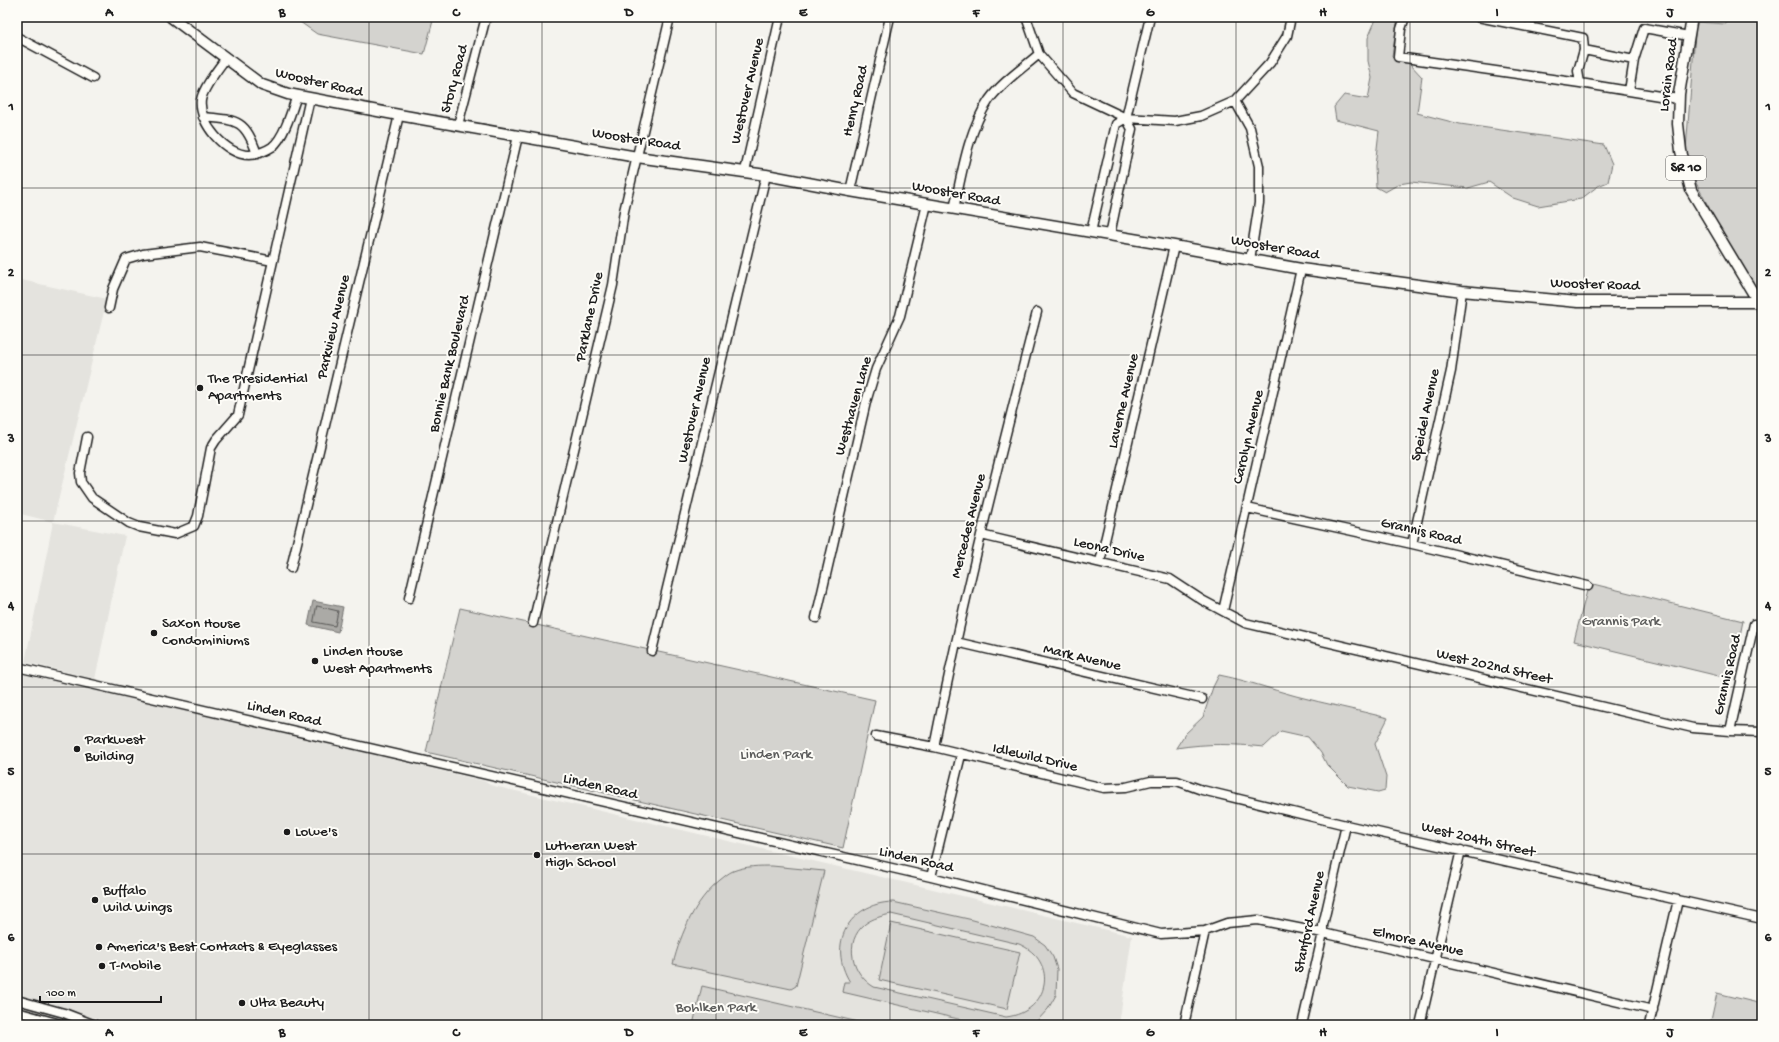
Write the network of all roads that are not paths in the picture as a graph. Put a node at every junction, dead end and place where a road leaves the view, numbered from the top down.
1 (171, 17) edge
2 (486, 17) edge
3 (670, 17) edge
4 (780, 17) edge
5 (890, 17) edge
6 (1026, 17) edge
7 (1150, 17) edge
8 (1291, 17) edge
9 (1405, 17) edge
10 (1478, 17) edge
11 (1692, 17) edge
12 (1689, 36) junction
13 (17, 37) edge
14 (1584, 50) junction
15 (1039, 54) junction
16 (226, 58) junction
17 (1634, 60) junction
18 (93, 78) dead end
19 (1580, 83) junction
20 (1629, 91) junction
21 (297, 95) junction
22 (310, 98) junction
23 (1678, 98) junction
24 (1235, 101) junction
25 (399, 115) junction
26 (203, 117) junction
27 (1126, 118) junction
28 (458, 125) junction
29 (518, 136) junction
30 (256, 154) junction
31 (637, 156) junction
32 (745, 171) junction
33 (766, 174) junction
34 (850, 191) junction
35 (927, 204) junction
36 (954, 208) junction
37 (1090, 232) junction
38 (1110, 235) junction
39 (1174, 246) junction
40 (1250, 260) junction
41 (273, 261) junction
42 (1301, 269) junction
43 (1462, 291) junction
44 (1761, 304) edge
45 (109, 308) dead end
46 (1037, 312) dead end
47 (87, 437) dead end
48 (1247, 508) junction
49 (981, 535) junction
50 (1412, 544) junction
51 (1100, 562) junction
52 (291, 568) dead end
53 (1588, 586) dead end
54 (409, 598) dead end
55 (1223, 611) junction
56 (816, 618) dead end
57 (533, 623) dead end
58 (1754, 624) dead end
59 (956, 642) junction
60 (652, 651) dead end
61 (17, 667) edge
62 (1202, 699) dead end
63 (1730, 731) junction
64 (1762, 732) edge
65 (876, 736) dead end
66 (934, 748) junction
67 (961, 755) junction
68 (1189, 785) joint
69 (1346, 825) junction
70 (1461, 850) junction
71 (931, 877) junction
72 (1678, 900) junction
73 (1762, 919) edge
74 (1205, 931) junction
75 (1176, 933) joint
76 (1323, 933) junction
77 (1435, 960) junction
78 (17, 1000) edge
79 (1653, 1010) junction
80 (17, 1012) edge
81 (64, 1025) edge
82 (95, 1025) edge
83 (1184, 1025) edge
84 (1302, 1025) edge
85 (1420, 1025) edge
86 (1649, 1025) edge

1 - 16 main road, Wooster Road
2 - 28 street, Story Road
3 - 31 street, Parklane Drive
4 - 32 street, Westover Avenue
5 - 34 street, Henry Road
6 - 15 street
7 - 27 street
8 - 24 street
9 - 19 street
10 - 14 street
11 - 12 main road, Lorain Road / SR 10
12 - 17 street
12 - 23 main road, Lorain Road / SR 10
13 - 18 street
14 - 17 street
14 - 19 street
15 - 27 street
15 - 36 street
16 - 21 main road, Wooster Road
16 - 26 street
17 - 20 street
19 - 20 street
20 - 23 street
21 - 22 main road, Wooster Road
21 - 30 street
22 - 25 main road, Wooster Road
22 - 41 street
23 - 44 main road, Lorain Road / SR 10
24 - 27 street
24 - 40 street
25 - 28 main road, Wooster Road
25 - 52 street, Parkview Avenue
26 - 30 street
26 - 30 street
27 - 37 street
27 - 38 street
28 - 29 main road, Wooster Road
29 - 31 main road, Wooster Road
29 - 54 street, Bonnie Bank Boulevard
31 - 32 main road, Wooster Road
31 - 57 street, Parklane Drive
32 - 33 main road, Wooster Road
33 - 34 main road, Wooster Road
33 - 60 street, Westover Avenue
34 - 35 main road, Wooster Road
35 - 36 main road, Wooster Road
35 - 56 street, Westhaven Lane
36 - 37 main road, Wooster Road
37 - 38 main road, Wooster Road
38 - 39 main road, Wooster Road
39 - 40 main road, Wooster Road
39 - 51 street, Laverne Avenue
40 - 42 main road, Wooster Road
41 - 45 street
41 - 47 street
42 - 43 main road, Wooster Road
42 - 48 street, Carolyn Avenue
43 - 44 main road, Wooster Road
43 - 50 street, Speidel Avenue
46 - 49 street, Mercedes Avenue
48 - 50 street, Grannis Road
48 - 55 street, Carolyn Avenue
49 - 51 street, Leona Drive
49 - 59 street, Mercedes Avenue
50 - 53 street, Grannis Road
51 - 55 street, Leona Drive
55 - 63 street, West 202nd Street
58 - 63 street, Grannis Road
59 - 62 street, Mark Avenue
59 - 66 street, Mercedes Avenue
61 - 71 street, Linden Road
63 - 64 street, West 202nd Street
65 - 66 street, Idlewild Drive
66 - 67 street, Idlewild Drive
67 - 68 street, Idlewild Drive
67 - 71 street
68 - 69 street, West 204th Street
69 - 70 street, West 204th Street
69 - 76 street, Stanford Avenue
70 - 72 street, West 204th Street
70 - 77 street
71 - 75 street, Linden Road
72 - 73 street, West 204th Street
72 - 79 street
74 - 75 street, Elmore Avenue
74 - 76 street, Elmore Avenue
74 - 83 street
76 - 77 street, Elmore Avenue
76 - 84 street, Stanford Avenue
77 - 79 street, Elmore Avenue
77 - 85 street
78 - 82 street
79 - 86 street
80 - 81 street

